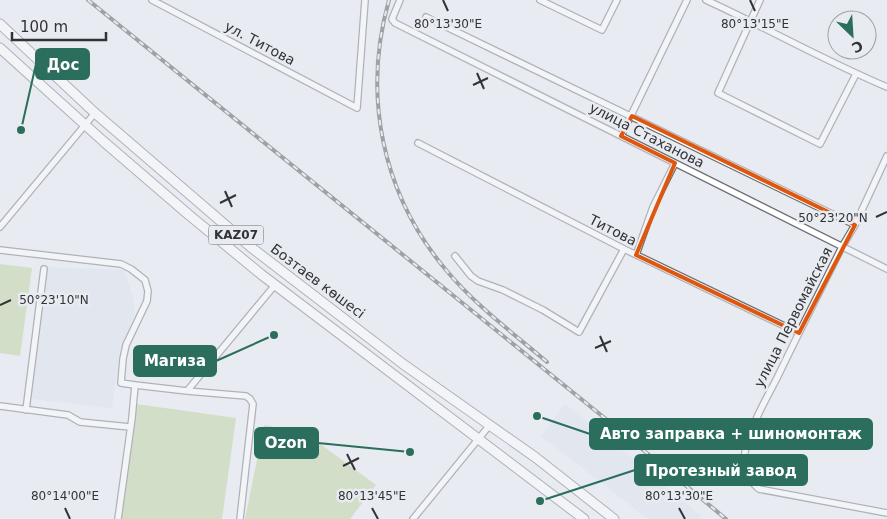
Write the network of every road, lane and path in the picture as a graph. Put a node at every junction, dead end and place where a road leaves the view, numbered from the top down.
1 (152, 0) edge
2 (365, 0) edge
3 (400, 0) edge
4 (540, 0) edge
5 (617, 0) edge
6 (687, 0) edge
7 (706, 0) edge
8 (760, 0) edge
9 (426, 17) dead end
10 (751, 20) junction
11 (0, 24) edge
12 (0, 48) edge
13 (856, 74) junction
14 (887, 87) edge
15 (95, 113) junction
16 (632, 116) junction
17 (84, 125) junction
18 (621, 136) junction
19 (418, 143) dead end
20 (887, 156) edge
21 (675, 163) junction
22 (855, 225) junction
23 (0, 227) edge
24 (842, 247) junction
25 (624, 249) junction
26 (0, 250) edge
27 (636, 255) junction
28 (455, 256) dead end
29 (44, 269) dead end
30 (887, 269) edge
31 (275, 285) junction
32 (799, 333) junction
33 (135, 385) junction
34 (187, 391) junction
35 (0, 406) edge
36 (26, 410) junction
37 (489, 426) junction
38 (130, 427) junction
39 (479, 439) junction
40 (887, 513) edge
41 (118, 519) edge
42 (240, 519) edge
43 (413, 519) edge
44 (584, 519) edge
45 (614, 519) edge

1 - 2 street, ул. Титова
3 - 18 street, улица Стаханова
4 - 5 street
6 - 16 street
7 - 10 street
8 - 10 street
9 - 16 street
10 - 13 street
10 - 13 street
11 - 15 highway, Бозтаев көшесі / KAZ07
12 - 17 highway, Бозтаев көшесі / KAZ07
13 - 14 street
15 - 17 street
15 - 37 highway, Бозтаев көшесі / KAZ07
16 - 18 street
16 - 22 street
17 - 23 street
17 - 31 highway, Бозтаев көшесі / KAZ07
18 - 21 street, улица Стаханова
19 - 25 street, Титова
20 - 22 street, улица Первомайская
21 - 24 street, улица Стаханова
21 - 27 street
22 - 24 street, улица Первомайская
24 - 30 street, улица Стаханова
24 - 32 street, улица Первомайская
25 - 27 street, Титова
25 - 28 street
26 - 33 street
27 - 32 street, Титова
29 - 36 street
31 - 34 street
31 - 39 highway, Бозтаев көшесі / KAZ07
32 - 40 street, улица Первомайская
33 - 34 street
33 - 38 street
34 - 42 street
35 - 36 street
36 - 38 street
37 - 39 street
37 - 45 highway, Бозтаев көшесі / KAZ07
38 - 41 street
39 - 43 street
39 - 44 highway, Бозтаев көшесі / KAZ07

